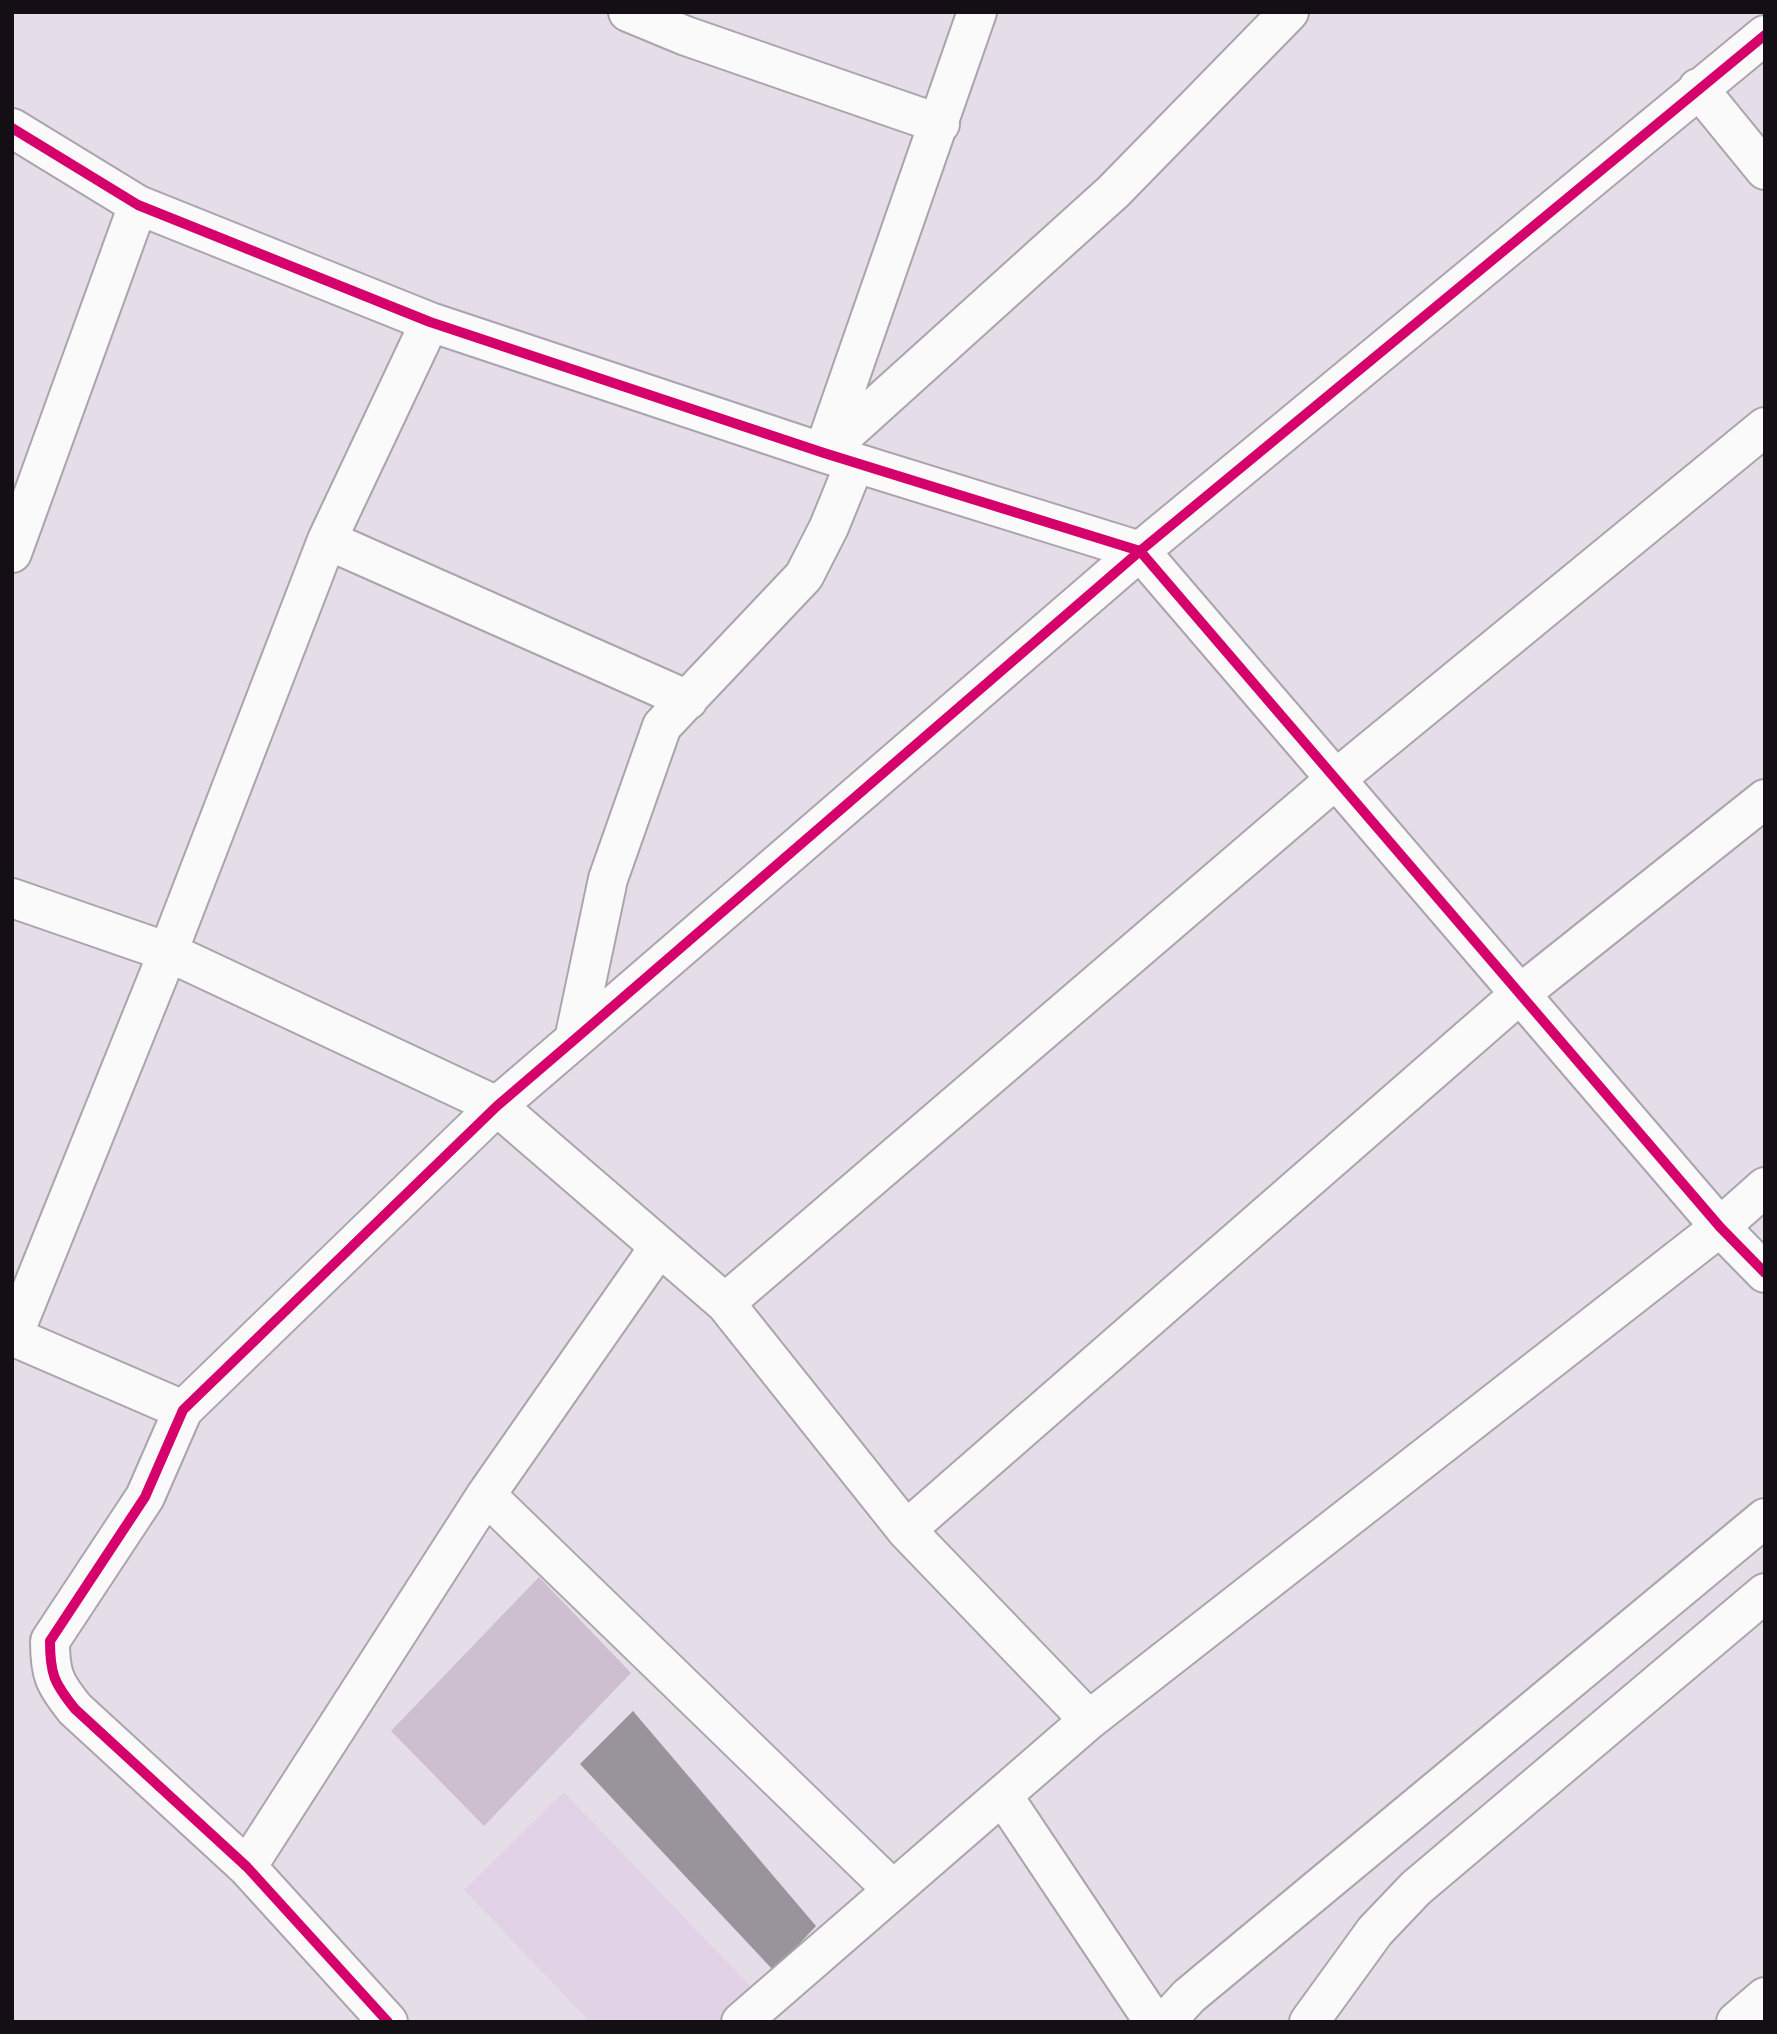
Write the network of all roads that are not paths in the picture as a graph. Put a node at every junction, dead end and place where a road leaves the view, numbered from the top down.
1 (628, 12) edge
2 (977, 12) edge
3 (1289, 12) edge
4 (1765, 35) edge
5 (1698, 88) junction
6 (940, 124) junction
7 (12, 128) edge
8 (1765, 170) edge
9 (138, 205) junction
10 (430, 322) junction
11 (1765, 427) edge
12 (839, 458) junction
13 (327, 540) junction
14 (1140, 551) junction
15 (12, 553) edge
16 (688, 700) junction
17 (1336, 779) junction
18 (1765, 799) edge
19 (12, 898) edge
20 (168, 952) junction
21 (1520, 994) junction
22 (574, 1040) junction
23 (497, 1106) junction
24 (1765, 1187) edge
25 (1720, 1227) junction
26 (659, 1247) junction
27 (1765, 1273) edge
28 (725, 1303) junction
29 (13, 1336) edge
30 (183, 1410) junction
31 (486, 1495) junction
32 (1765, 1518) edge
33 (906, 1530) junction
34 (1765, 1593) edge
35 (1089, 1720) junction
36 (1003, 1796) junction
37 (247, 1867) junction
38 (892, 1889) junction
39 (1765, 1997) edge
40 (388, 2022) edge
41 (741, 2022) edge
42 (1154, 2022) edge
43 (1165, 2022) edge
44 (1309, 2022) edge
45 (1736, 2022) edge

1 - 6 street
2 - 6 street
3 - 12 street
4 - 5 street
5 - 8 street
5 - 14 street
6 - 12 street
7 - 9 street
9 - 10 street
9 - 15 street
10 - 12 street
10 - 13 street
11 - 17 street
12 - 14 street
12 - 16 street
13 - 16 street
13 - 20 street
14 - 17 street
14 - 22 street
16 - 22 street
17 - 21 street
17 - 28 street
18 - 21 street
19 - 20 street
20 - 23 street
20 - 29 street
21 - 25 street
21 - 33 street
22 - 23 street
23 - 26 street
23 - 30 street
24 - 25 street
25 - 27 street
25 - 35 street
26 - 28 street
26 - 31 street
28 - 33 street
29 - 30 street
30 - 37 street
31 - 37 street
31 - 38 street
32 - 43 street
33 - 35 street
34 - 44 street
35 - 36 street
36 - 38 street
36 - 42 street
37 - 40 street
38 - 41 street
39 - 45 street

